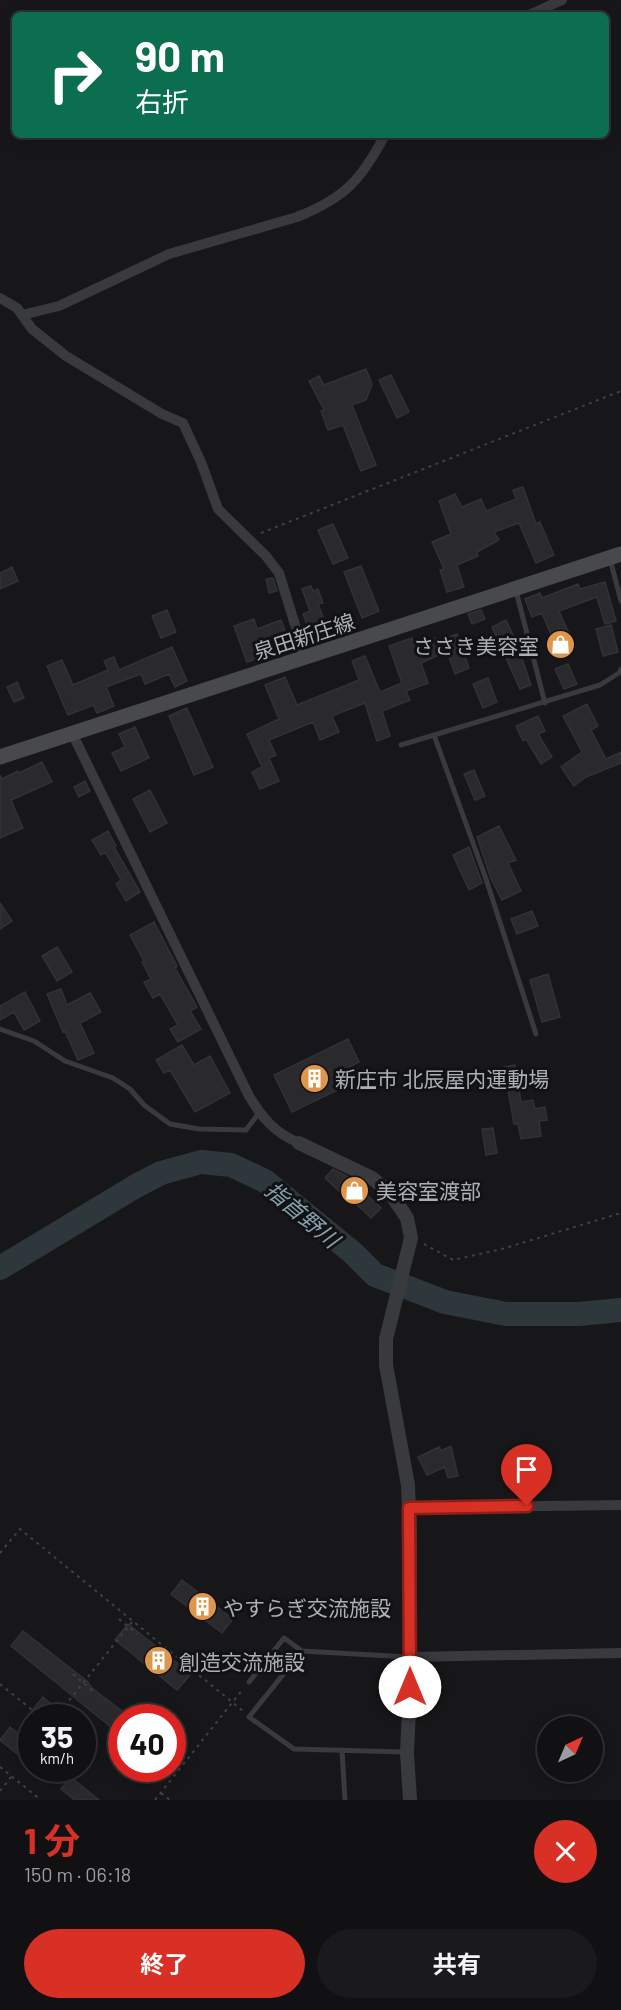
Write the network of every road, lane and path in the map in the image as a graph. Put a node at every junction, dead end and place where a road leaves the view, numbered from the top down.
1 (562, 0) edge
2 (536, 12) edge
3 (384, 138) edge
4 (0, 297) edge
5 (22, 315) junction
6 (621, 391) edge
7 (248, 539) junction
8 (615, 556) edge
9 (515, 588) junction
10 (621, 601) edge
11 (305, 657) junction
12 (621, 669) edge
13 (545, 703) junction
14 (72, 733) junction
15 (434, 735) junction
16 (401, 745) dead end
17 (0, 757) edge
18 (0, 1029) edge
19 (536, 1034) dead end
20 (259, 1113) junction
21 (299, 1143) joint
22 (621, 1213) edge
23 (411, 1238) junction
24 (621, 1504) edge
25 (409, 1508) junction
26 (0, 1553) edge
27 (119, 1619) dead end
28 (133, 1621) junction
29 (128, 1627) junction
30 (137, 1634) dead end
31 (302, 1651) junction
32 (621, 1653) edge
33 (410, 1657) junction
34 (73, 1674) dead end
35 (249, 1682) joint
36 (83, 1683) junction
37 (0, 1684) edge
38 (95, 1693) dead end
39 (232, 1703) junction
40 (25, 1704) edge
41 (66, 1704) edge
42 (249, 1717) junction
43 (342, 1750) junction
44 (407, 1753) junction
45 (0, 1767) edge
46 (11, 1777) junction
47 (0, 1791) edge
48 (161, 1793) junction
49 (40, 1800) edge
50 (155, 1800) edge
51 (170, 1800) edge
52 (345, 1800) edge
53 (410, 1800) edge

1 - 2 street
3 - 5 street
4 - 5 street
5 - 7 street
6 - 7 path
7 - 11 street
8 - 9 main road, 泉田新庄線
8 - 10 lane
9 - 11 main road, 泉田新庄線
9 - 13 lane
11 - 14 main road, 泉田新庄線
12 - 13 lane
13 - 15 lane
14 - 17 main road, 泉田新庄線
14 - 20 street
15 - 16 lane
15 - 19 lane
18 - 20 lane
20 - 21 street
21 - 23 street
22 - 23 path
23 - 25 street
24 - 25 street
25 - 33 street
26 - 28 path
27 - 29 path
28 - 29 path
28 - 39 path
29 - 30 path
29 - 36 path
31 - 33 lane
31 - 35 lane
31 - 42 lane
32 - 33 street
33 - 44 street
34 - 36 path
35 - 39 path
36 - 38 path
36 - 41 path
37 - 40 path
39 - 42 path
39 - 48 path
42 - 43 lane
43 - 44 lane
43 - 52 lane
44 - 53 street
45 - 46 path
46 - 47 path
46 - 49 path
48 - 50 path
48 - 51 path

